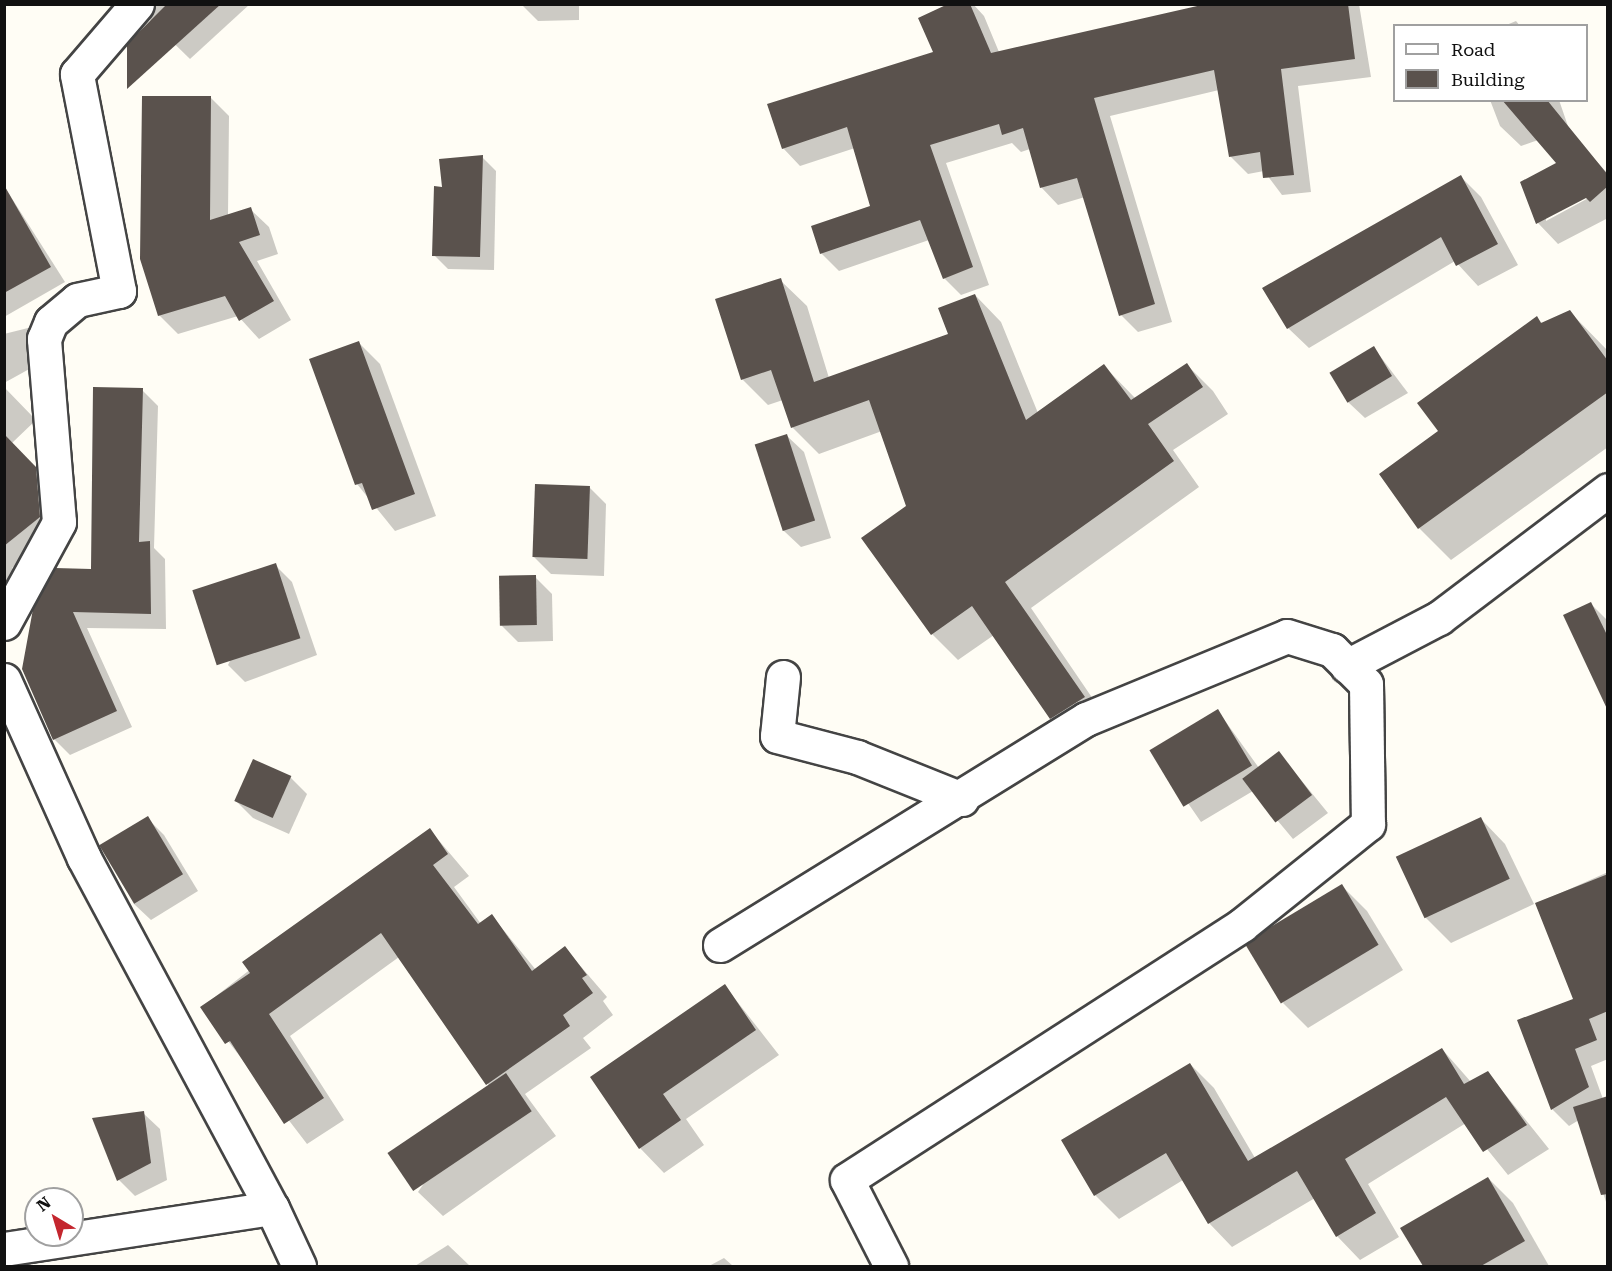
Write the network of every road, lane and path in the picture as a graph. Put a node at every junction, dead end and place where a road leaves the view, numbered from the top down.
1 (137, 4) edge
2 (1608, 490) edge
3 (4, 623) edge
4 (1347, 666) junction
5 (783, 677) dead end
6 (4, 680) edge
7 (962, 799) junction
8 (720, 945) dead end
9 (272, 1208) junction
10 (4, 1249) edge
11 (299, 1266) edge
12 (891, 1266) edge

1 - 3 street
2 - 4 street
4 - 7 street
4 - 12 street
5 - 7 street
6 - 9 street
7 - 8 street
9 - 10 street
9 - 11 street

